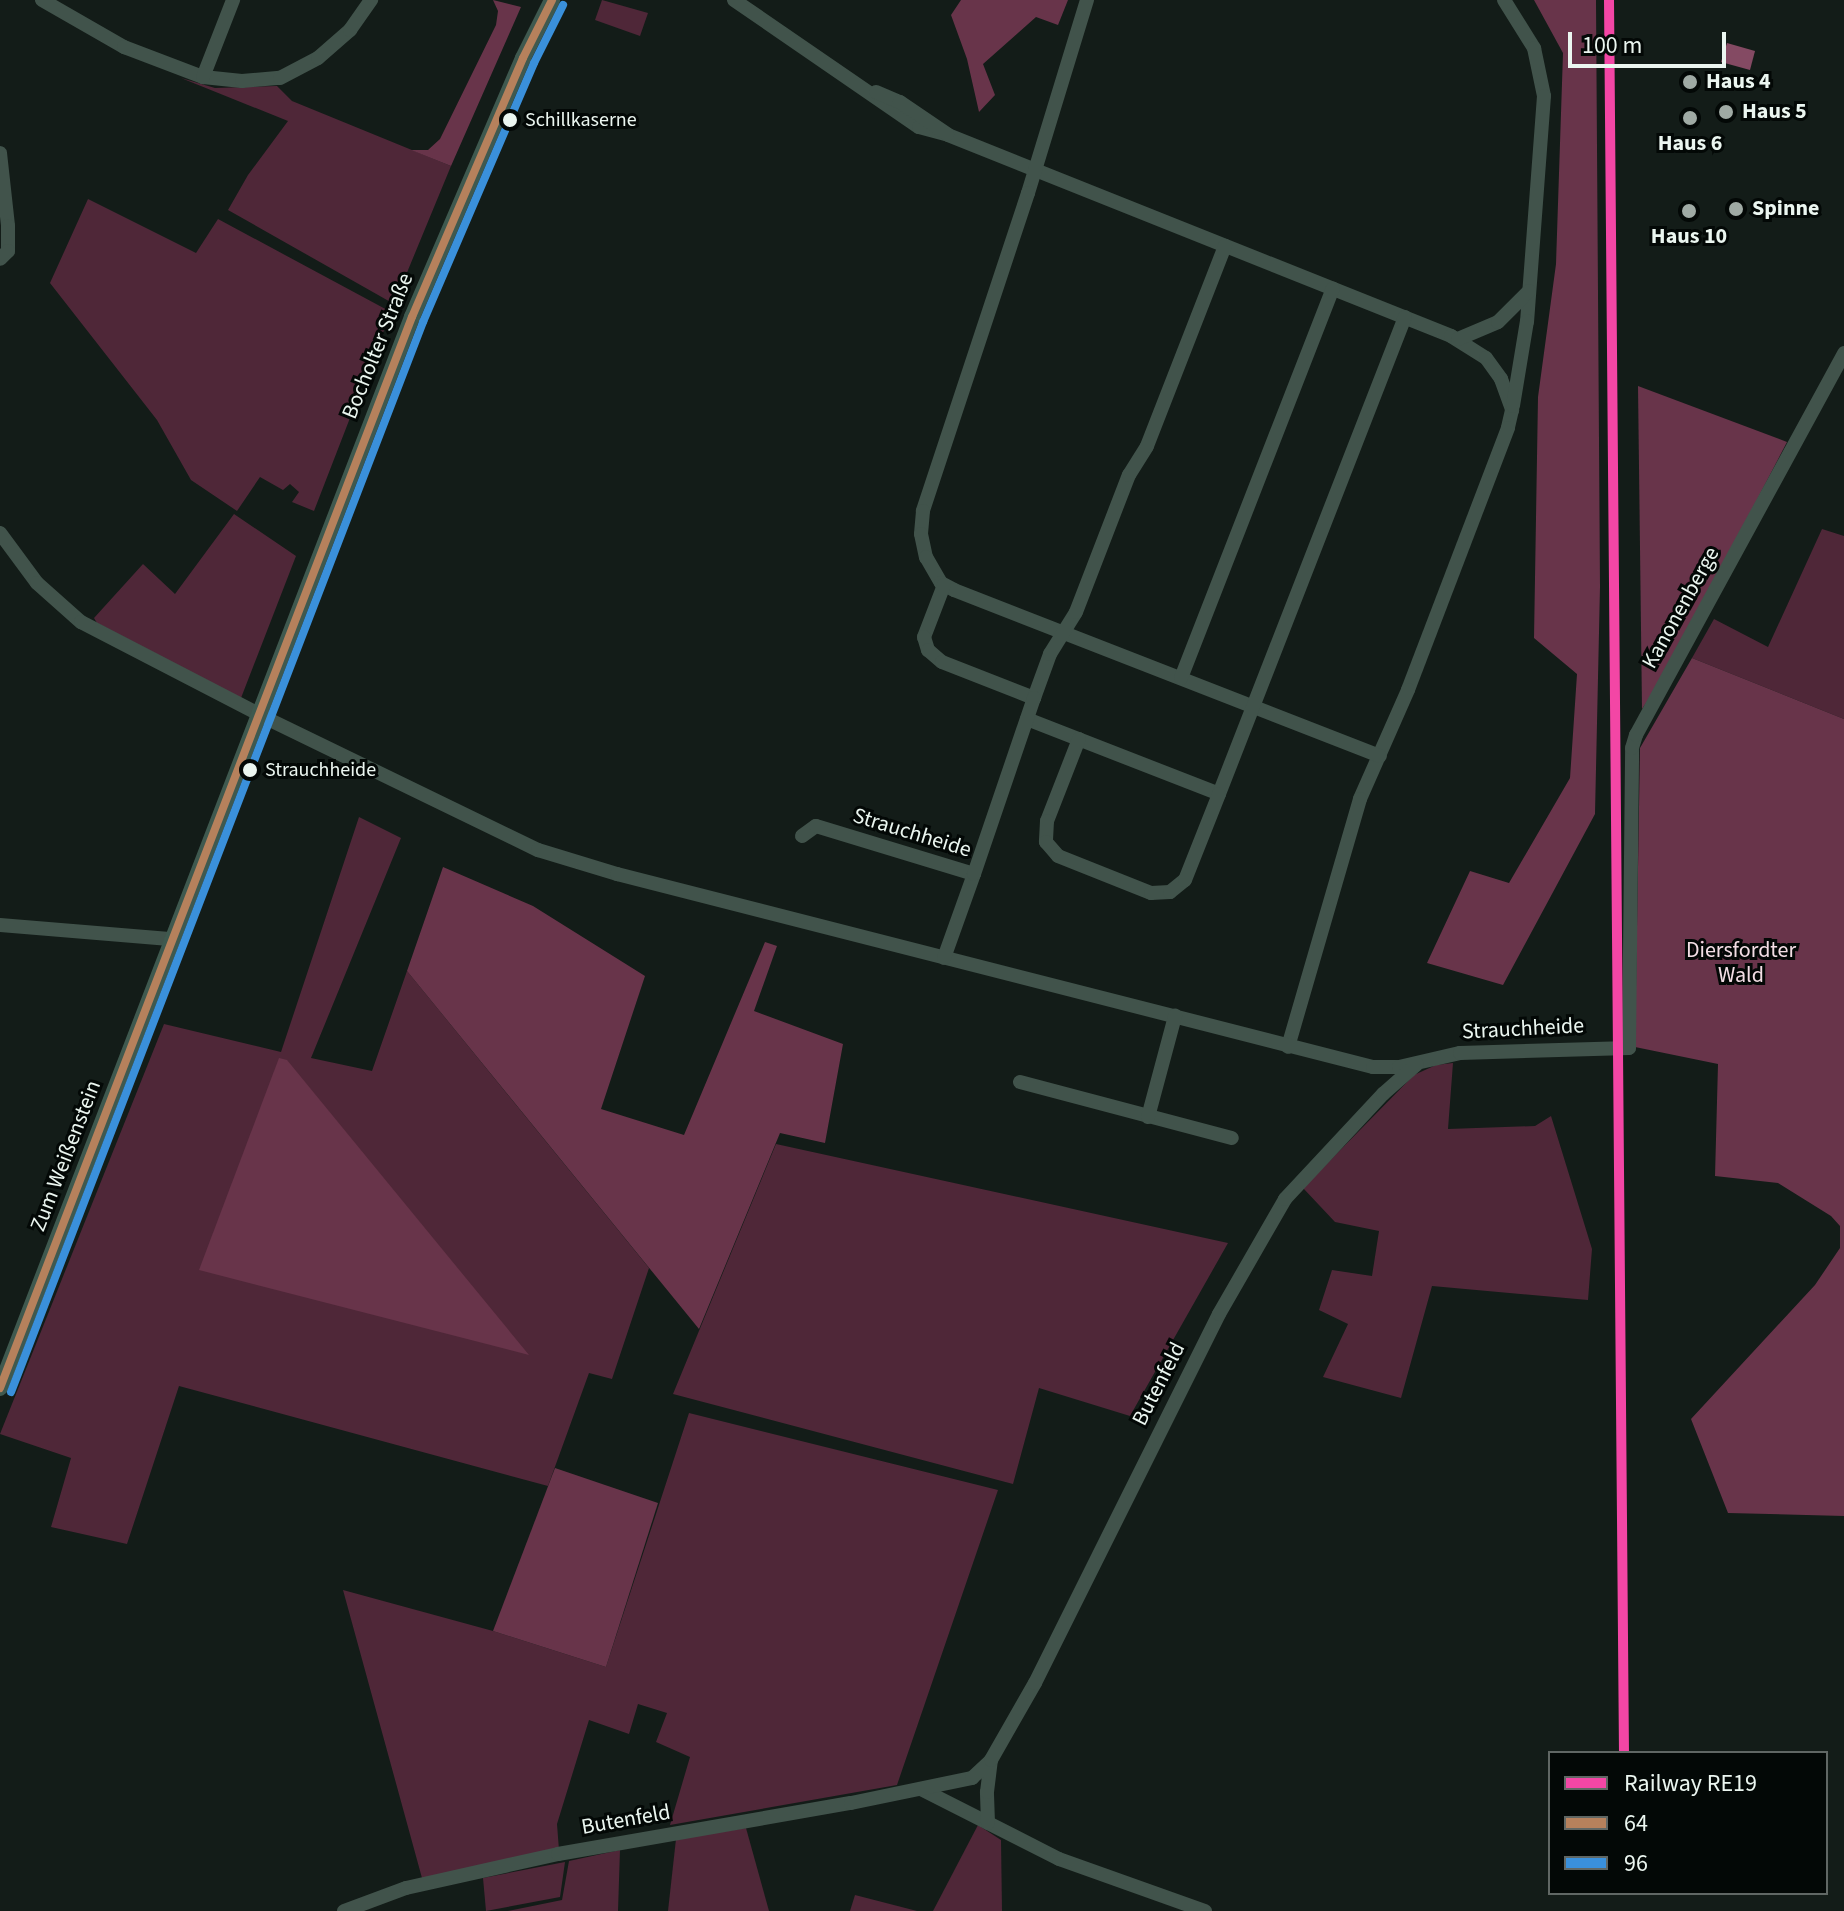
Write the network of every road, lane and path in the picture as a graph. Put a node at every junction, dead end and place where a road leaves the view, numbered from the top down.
1 (42, 0) edge
2 (233, 0) edge
3 (371, 0) edge
4 (552, 0) edge
5 (734, 0) edge
6 (1087, 0) edge
7 (1504, 0) edge
8 (65, 5) edge
9 (203, 77) junction
10 (0, 153) edge
11 (1034, 171) junction
12 (1225, 246) junction
13 (0, 259) edge
14 (1333, 289) junction
15 (1529, 290) junction
16 (1405, 317) junction
17 (1458, 339) junction
18 (1844, 353) edge
19 (1512, 410) junction
20 (0, 533) edge
21 (944, 585) junction
22 (1064, 633) junction
23 (1181, 678) junction
24 (1034, 698) junction
25 (1252, 706) junction
26 (256, 719) junction
27 (1027, 719) junction
28 (1079, 739) junction
29 (1380, 756) junction
30 (1219, 794) junction
31 (802, 836) dead end
32 (974, 874) junction
33 (0, 925) edge
34 (172, 939) junction
35 (944, 958) junction
36 (1175, 1016) junction
37 (1288, 1047) junction
38 (1629, 1048) joint
39 (1417, 1064) junction
40 (1373, 1067) junction
41 (1020, 1082) dead end
42 (1383, 1094) junction
43 (1148, 1117) junction
44 (1232, 1138) dead end
45 (0, 1388) edge
46 (991, 1760) junction
47 (921, 1789) junction
48 (988, 1823) junction
49 (344, 1911) edge
50 (1205, 1911) edge

1 - 8 street
2 - 9 street
3 - 9 street
4 - 26 main road, Bocholter Straße
5 - 11 street
6 - 11 street
7 - 15 street
8 - 9 street
10 - 13 street
11 - 12 street
11 - 21 street
12 - 14 street
12 - 22 street
14 - 16 street
14 - 23 street
15 - 17 street
15 - 19 street
16 - 17 street
16 - 25 street
17 - 19 street
18 - 38 street, Kanonenberge
19 - 29 street
20 - 26 street, Strauchheide
21 - 22 street
21 - 24 street
22 - 23 street
22 - 24 street
23 - 25 street
24 - 27 street
25 - 29 street
25 - 30 street
26 - 34 main road, Zum Weißenstein
26 - 35 street, Strauchheide
27 - 28 street
27 - 32 street
28 - 30 street
28 - 30 street
29 - 37 street
31 - 32 street, Strauchheide
32 - 35 street, Strauchheide
33 - 34 street
34 - 45 main road, Zum Weißenstein
35 - 36 street, Strauchheide
36 - 37 street, Strauchheide
36 - 43 street
37 - 40 street, Strauchheide
38 - 39 street, Strauchheide
39 - 40 street, Strauchheide
39 - 42 street, Butenfeld
40 - 42 street
41 - 43 street
42 - 46 street, Butenfeld
43 - 44 street
46 - 47 street, Butenfeld
46 - 48 street, Butenfeld
47 - 48 street
47 - 49 street, Butenfeld
48 - 50 street

